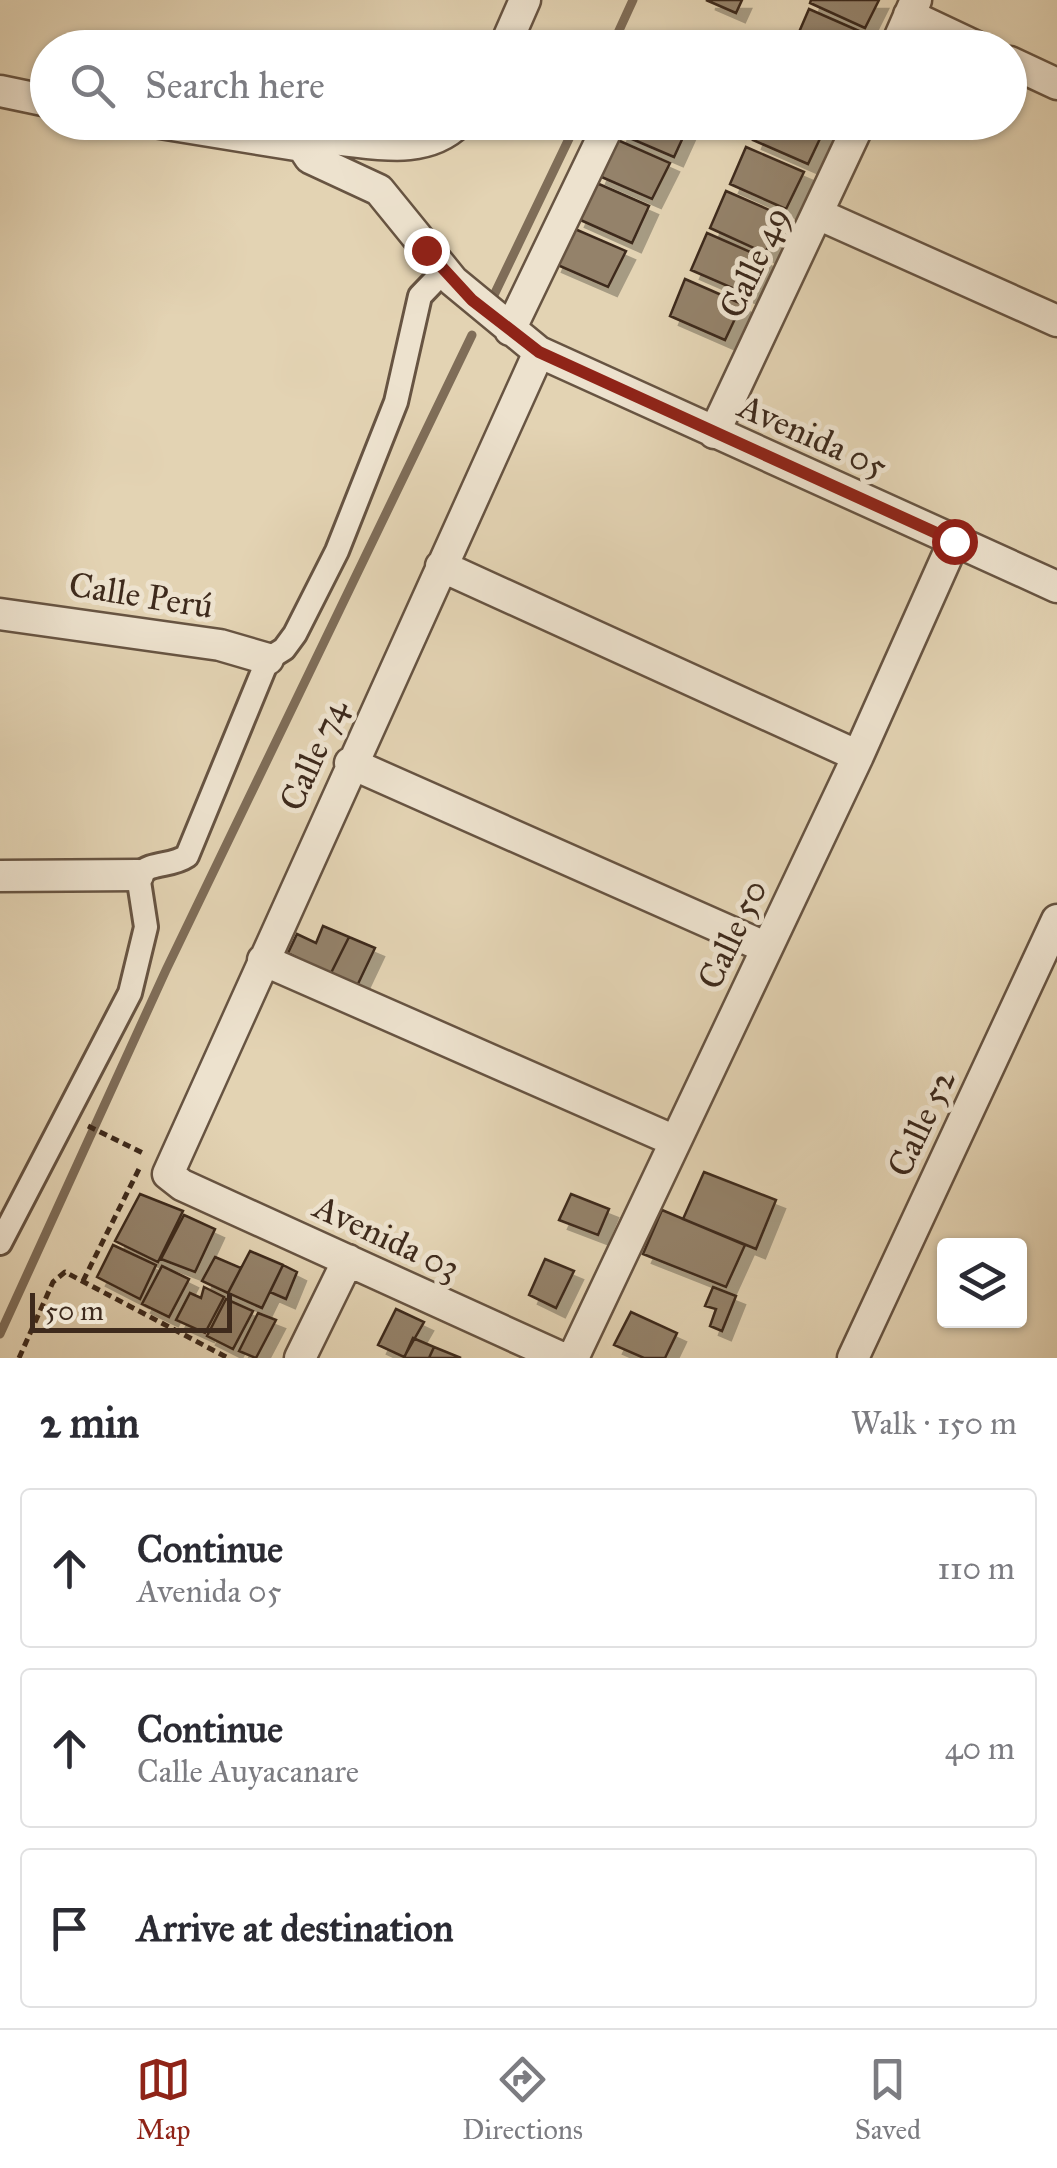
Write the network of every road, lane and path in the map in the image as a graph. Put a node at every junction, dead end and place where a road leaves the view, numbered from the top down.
1 (526, 0) edge
2 (913, 8) edge
3 (512, 30) edge
4 (949, 30) edge
5 (1027, 70) edge
6 (1057, 84) edge
7 (0, 91) edge
8 (30, 97) edge
9 (265, 140) edge
10 (314, 140) edge
11 (326, 140) edge
12 (430, 140) edge
13 (601, 140) edge
14 (852, 140) edge
15 (302, 146) junction
16 (818, 214) junction
17 (444, 271) junction
18 (1057, 320) edge
19 (510, 330) junction
20 (539, 352) junction
21 (714, 433) junction
22 (954, 541) junction
23 (441, 566) junction
24 (1057, 587) edge
25 (0, 614) edge
26 (268, 659) junction
27 (858, 756) junction
28 (350, 763) junction
29 (138, 875) junction
30 (0, 876) edge
31 (1057, 920) edge
32 (767, 948) junction
33 (262, 960) junction
34 (78, 1122) dead end
35 (675, 1141) junction
36 (165, 1172) junction
37 (0, 1243) edge
38 (348, 1260) junction
39 (83, 1282) junction
40 (19, 1358) edge
41 (228, 1358) edge
42 (300, 1358) edge
43 (562, 1358) edge
44 (574, 1358) edge
45 (853, 1358) edge

1 - 3 street
2 - 4 street
5 - 6 street
7 - 8 street
9 - 15 street
10 - 15 street
11 - 12 street
13 - 19 street
14 - 16 street, Calle 49
15 - 17 street, Avenida 05
16 - 18 street
16 - 21 street, Calle 49
17 - 19 street, Avenida 05
17 - 26 street
19 - 20 street, Avenida 05
20 - 21 street, Avenida 05
20 - 23 street, Calle 74
21 - 22 street, Avenida 05
22 - 24 street, Avenida 05
22 - 27 street, Calle 50
23 - 27 street
23 - 28 street, Calle 74
25 - 26 street, Calle Perú
26 - 29 street
27 - 32 street, Calle 50
28 - 32 street
28 - 33 street, Calle 74
29 - 30 street
29 - 37 street
31 - 45 street, Calle 52
32 - 35 street, Calle 50
33 - 35 street
33 - 36 street, Calle 74
34 - 36 path
35 - 44 street, Calle 50
36 - 38 street, Avenida 03
36 - 39 path
38 - 42 street
38 - 43 street, Avenida 03
39 - 40 path
39 - 41 path

